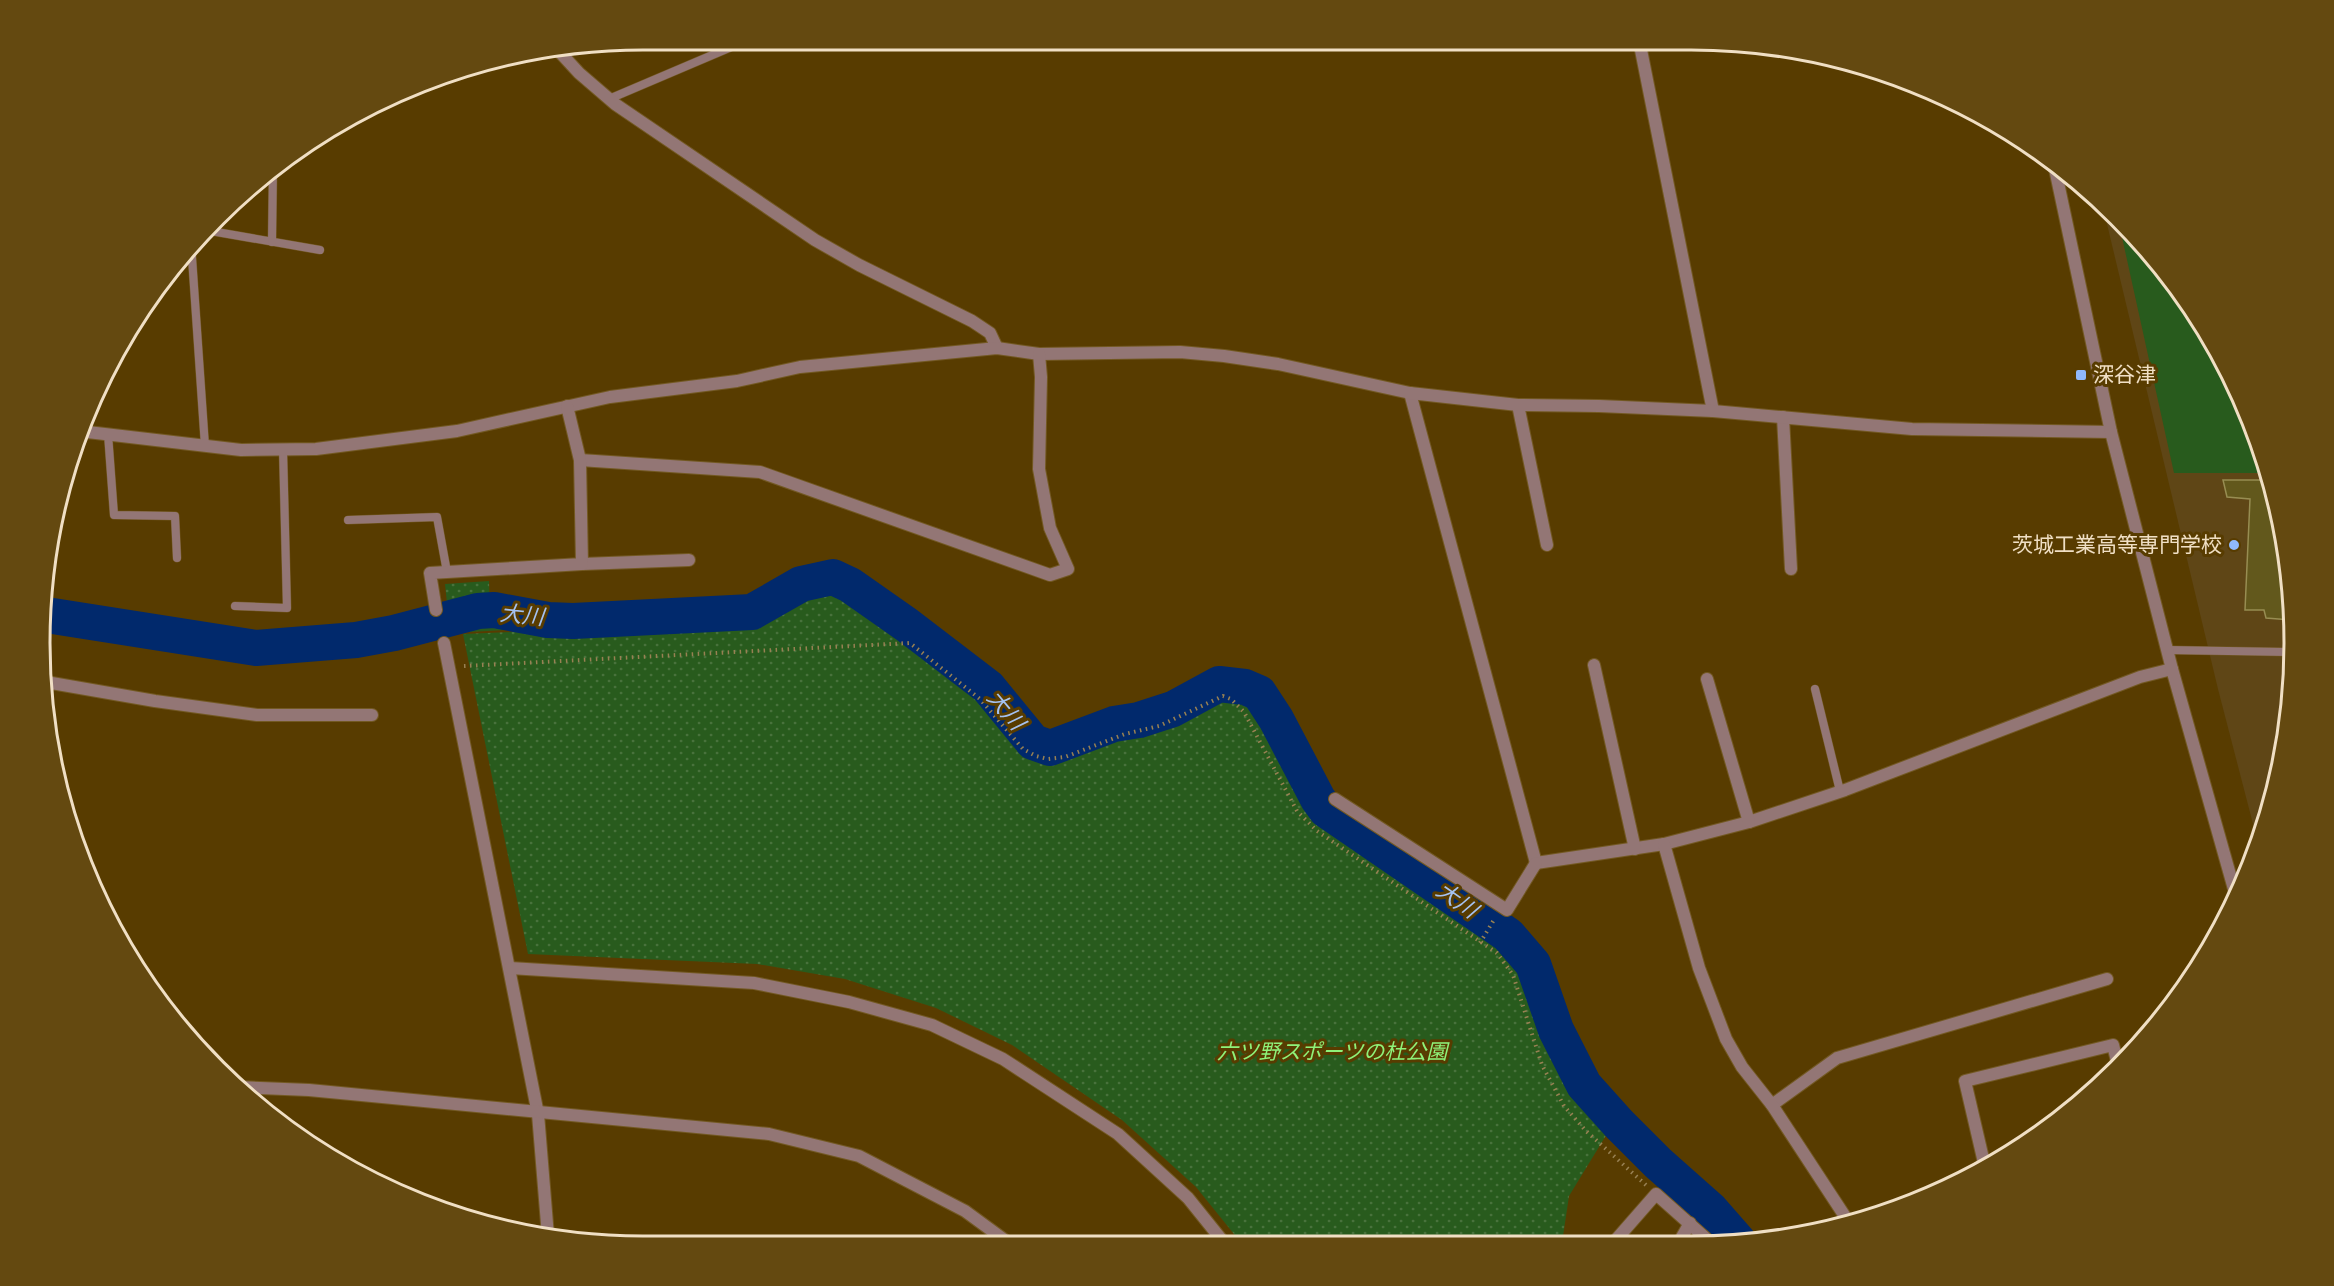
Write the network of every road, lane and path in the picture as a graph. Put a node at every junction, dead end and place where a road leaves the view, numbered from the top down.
1 (724, 50) edge
2 (1641, 50) edge
3 (563, 55) edge
4 (609, 99) junction
5 (2056, 176) edge
6 (273, 180) edge
7 (215, 232) edge
8 (272, 242) junction
9 (320, 250) dead end
10 (192, 258) edge
11 (997, 348) junction
12 (1039, 354) junction
13 (1410, 393) junction
14 (1518, 405) junction
15 (567, 406) junction
16 (1713, 411) junction
17 (1783, 417) junction
18 (89, 432) edge
19 (2111, 432) junction
20 (108, 434) junction
21 (206, 446) junction
22 (283, 449) junction
23 (580, 459) junction
24 (348, 520) dead end
25 (1547, 545) dead end
26 (177, 558) dead end
27 (689, 560) dead end
28 (582, 564) junction
29 (1791, 569) dead end
30 (447, 572) junction
31 (235, 606) dead end
32 (436, 610) dead end
33 (444, 643) dead end
34 (2167, 650) junction
35 (2284, 652) edge
36 (449, 666) junction
37 (1594, 666) dead end
38 (2172, 669) junction
39 (1707, 679) dead end
40 (51, 683) edge
41 (1815, 689) dead end
42 (372, 715) dead end
43 (1840, 791) junction
44 (1335, 799) dead end
45 (1749, 822) junction
46 (1664, 844) junction
47 (1635, 849) junction
48 (1536, 863) junction
49 (2233, 884) edge
50 (1496, 916) dead end
51 (1480, 943) junction
52 (510, 968) junction
53 (2107, 979) dead end
54 (2116, 1057) edge
55 (250, 1088) edge
56 (1772, 1105) junction
57 (538, 1114) junction
58 (1983, 1159) edge
59 (1656, 1194) junction
60 (1845, 1216) edge
61 (1690, 1223) junction
62 (547, 1228) edge
63 (999, 1236) edge
64 (1219, 1236) edge
65 (1619, 1236) edge
66 (1683, 1236) edge
67 (1703, 1236) edge

1 - 4 lane
2 - 16 street
3 - 4 street
4 - 11 street
5 - 19 street
6 - 8 lane
7 - 8 lane
8 - 9 lane
10 - 21 lane
11 - 12 street
11 - 15 street
12 - 13 street
12 - 23 street
13 - 14 street
13 - 48 street
14 - 16 street
14 - 25 street
15 - 22 street
15 - 23 street
16 - 17 street
17 - 19 street
17 - 29 street
18 - 20 street
19 - 34 street
20 - 21 street
20 - 26 lane
21 - 22 street
22 - 31 lane
23 - 28 street
24 - 30 lane
27 - 28 street
28 - 30 street
30 - 32 street
33 - 36 street
34 - 35 lane
34 - 38 street
36 - 51 path
36 - 52 street
37 - 47 street
38 - 43 street
38 - 49 street
39 - 45 street
40 - 42 street
41 - 43 lane
43 - 45 street
44 - 48 street
45 - 46 street
46 - 47 street
46 - 56 street
47 - 48 street
50 - 51 path
51 - 59 path
52 - 57 street
52 - 64 street
53 - 56 street
54 - 58 street
55 - 57 street
56 - 60 street
57 - 62 street
57 - 63 street
59 - 61 street
59 - 65 street
61 - 66 street
61 - 67 street

